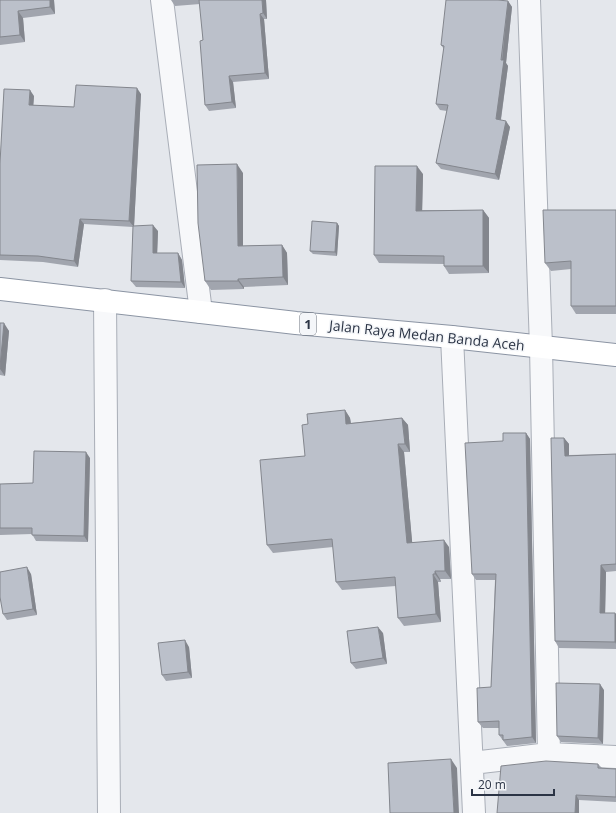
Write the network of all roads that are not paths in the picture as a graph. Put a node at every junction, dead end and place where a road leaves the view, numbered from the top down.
1 (162, 0) edge
2 (529, 0) edge
3 (0, 289) edge
4 (105, 300) junction
5 (201, 312) junction
6 (452, 337) junction
7 (541, 347) junction
8 (616, 355) edge
9 (549, 754) junction
10 (616, 757) edge
11 (472, 763) junction
12 (109, 813) edge
13 (474, 813) edge

1 - 5 street
2 - 7 street
3 - 4 highway, Jalan Raya Medan Banda Aceh / 1
4 - 5 highway, Jalan Raya Medan Banda Aceh / 1
4 - 12 street
5 - 6 highway, Jalan Raya Medan Banda Aceh / 1
6 - 7 highway, Jalan Raya Medan Banda Aceh / 1
6 - 11 street
7 - 8 highway, Jalan Raya Medan Banda Aceh / 1
7 - 9 street
9 - 10 street
9 - 11 street
11 - 13 street

